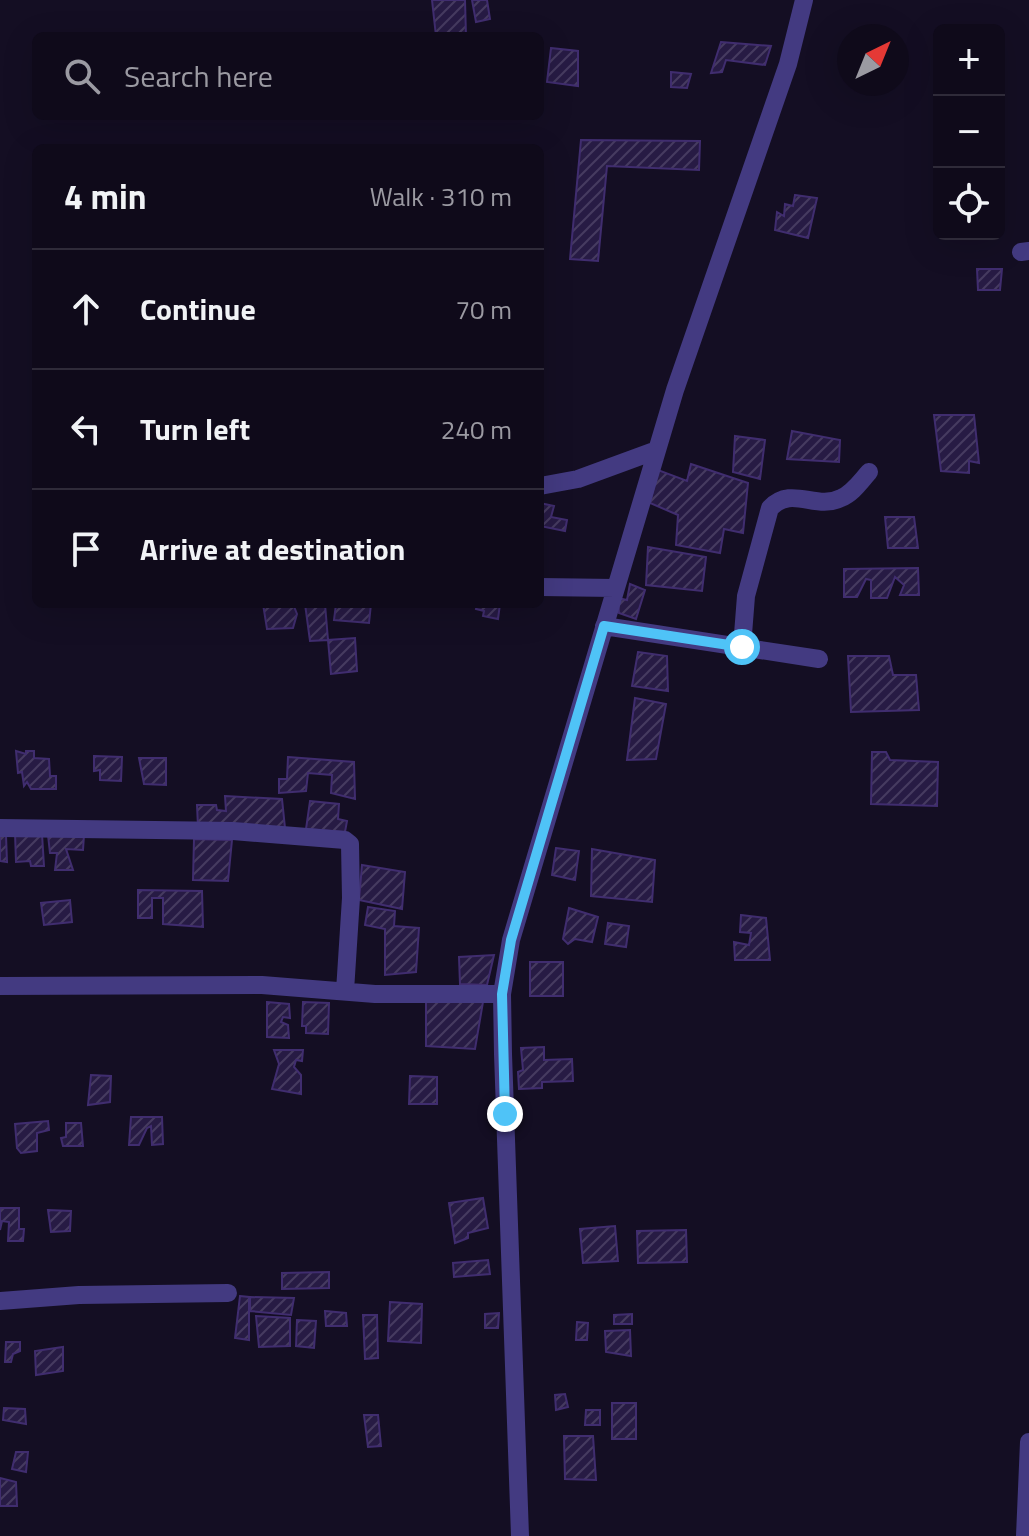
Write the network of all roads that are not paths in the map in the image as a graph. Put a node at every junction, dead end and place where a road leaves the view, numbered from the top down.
1 (804, 0) edge
2 (657, 450) junction
3 (869, 472) dead end
4 (544, 485) edge
5 (544, 587) edge
6 (615, 588) junction
7 (604, 626) junction
8 (742, 647) junction
9 (819, 659) dead end
10 (0, 828) edge
11 (0, 986) edge
12 (345, 991) junction
13 (502, 994) junction
14 (228, 1293) dead end
15 (0, 1301) edge
16 (1029, 1442) edge
17 (520, 1536) edge
18 (1025, 1536) edge

1 - 2 street
2 - 4 street
2 - 6 street
3 - 8 street
5 - 6 street
6 - 7 street
7 - 8 street
7 - 13 street
8 - 9 street
10 - 12 street
11 - 12 street
12 - 13 street
13 - 17 street
14 - 15 street
16 - 18 street

